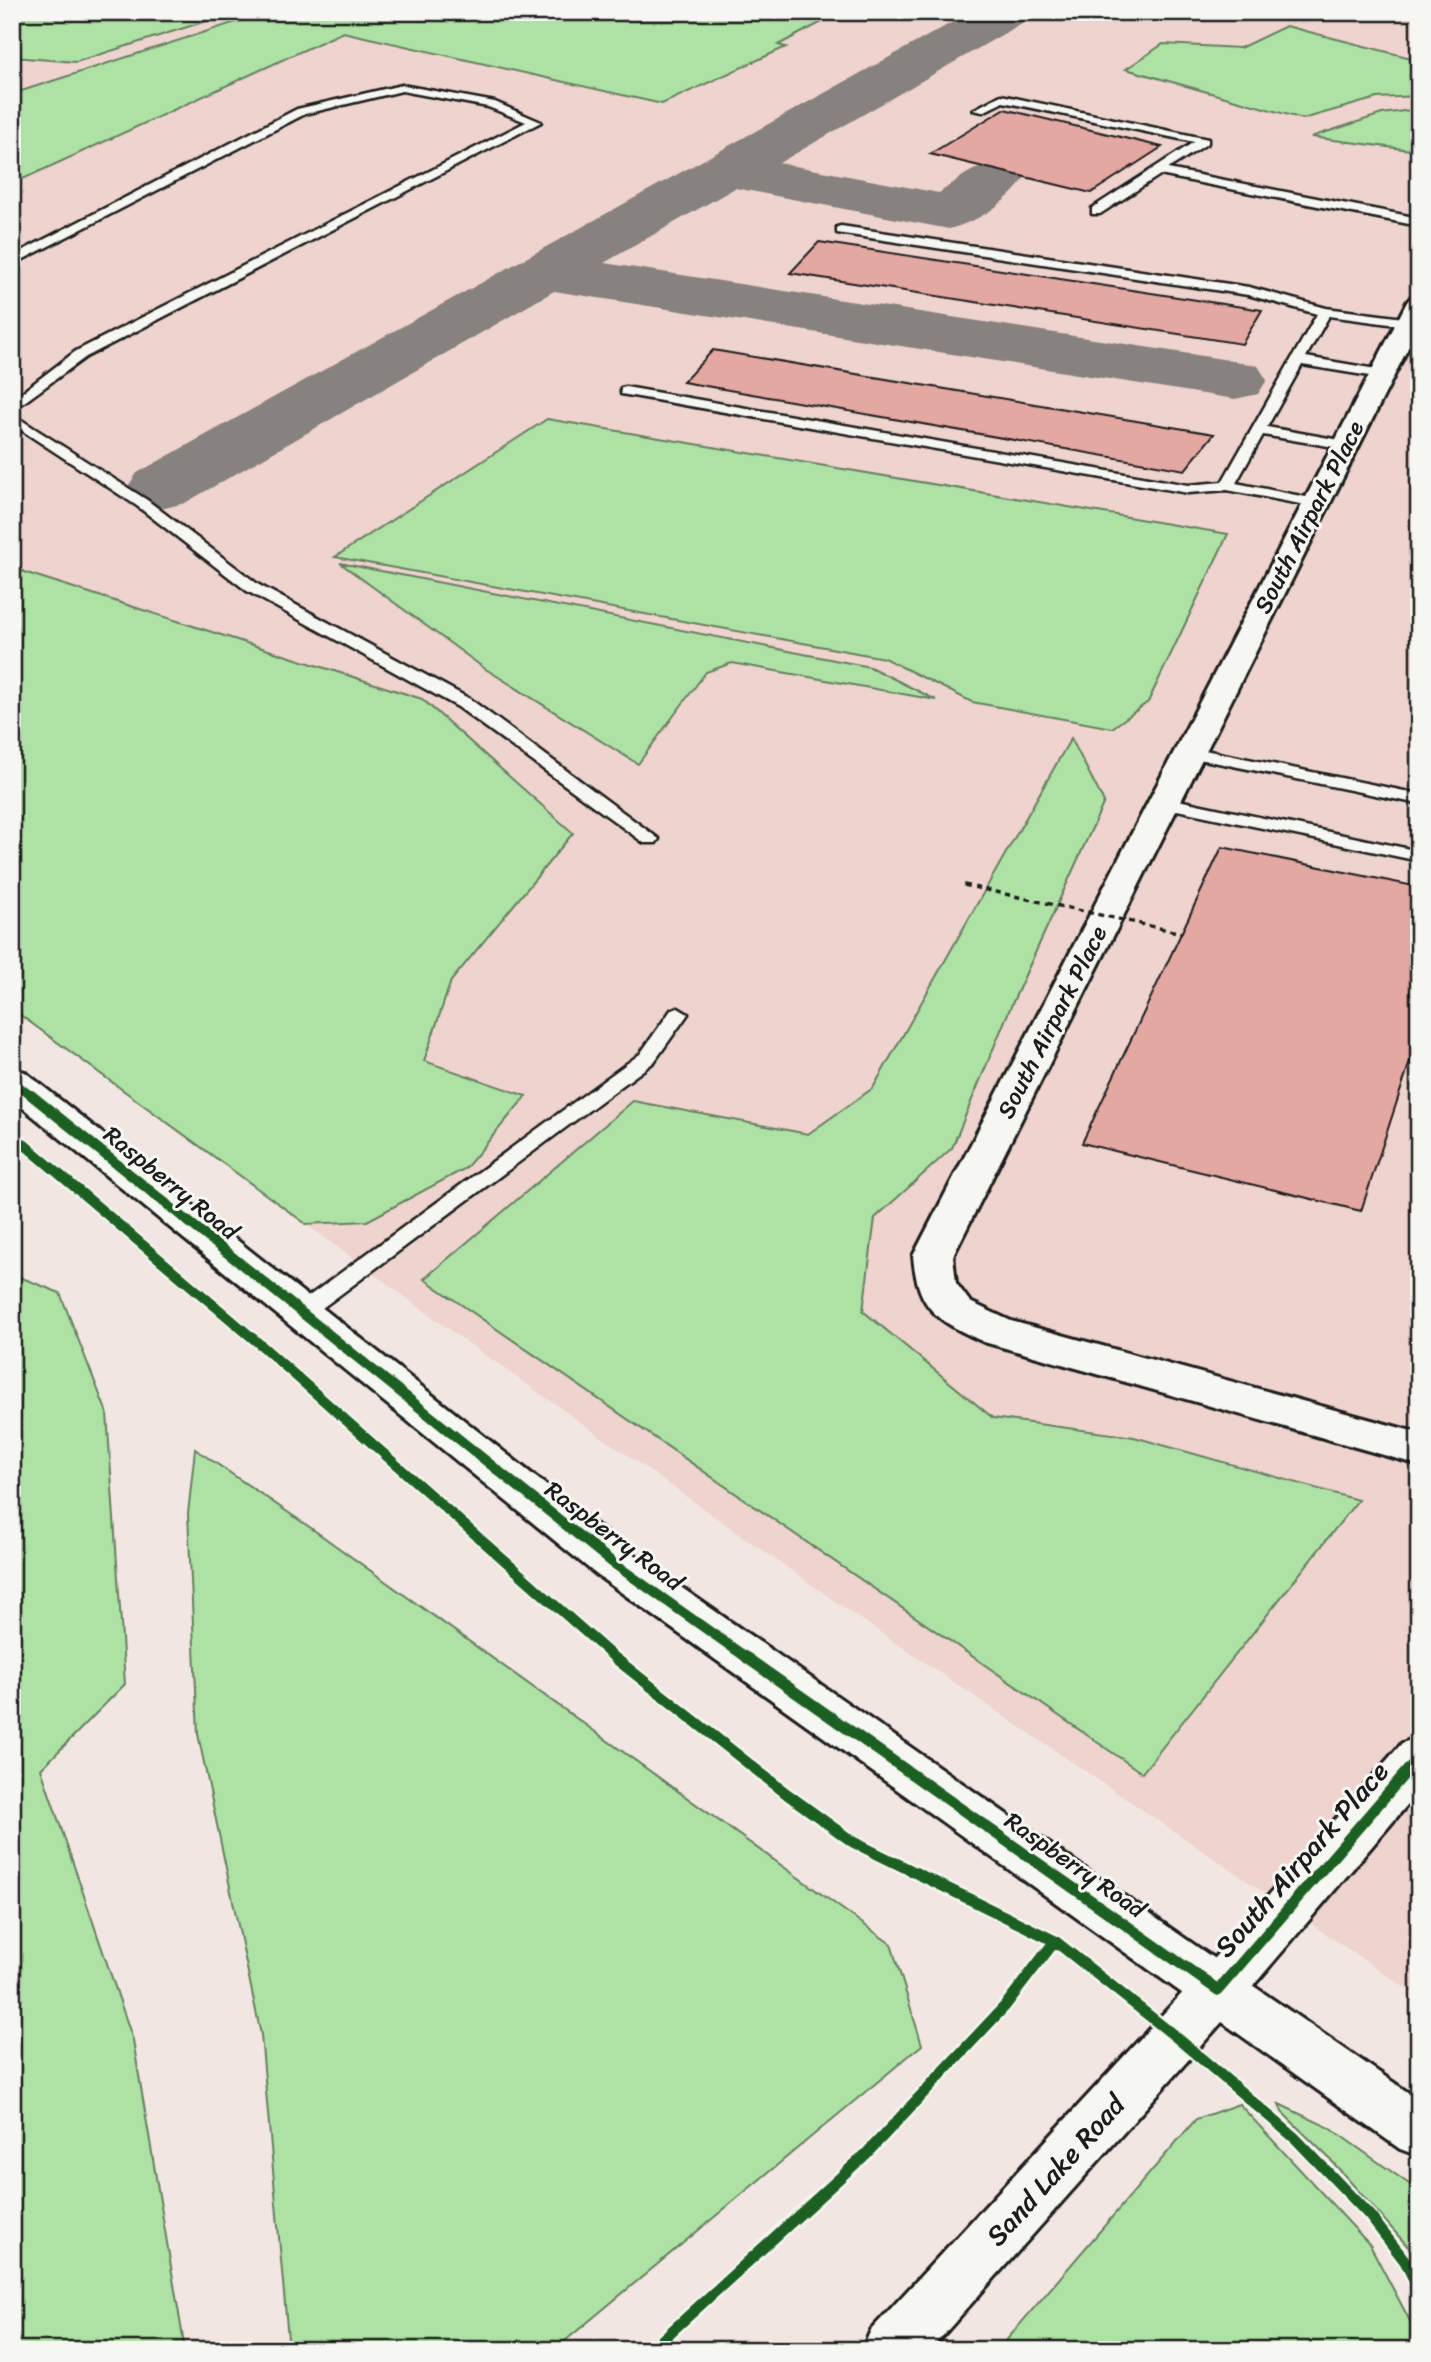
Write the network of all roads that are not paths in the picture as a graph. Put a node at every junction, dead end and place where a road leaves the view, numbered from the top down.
1 (979, 110) dead end
2 (1158, 172) junction
3 (1096, 211) dead end
4 (1419, 222) edge
5 (841, 230) dead end
6 (12, 261) edge
7 (1325, 312) junction
8 (1415, 316) edge
9 (1298, 360) junction
10 (1382, 374) junction
11 (626, 391) dead end
12 (12, 407) edge
13 (12, 418) edge
14 (1259, 430) junction
15 (1346, 445) junction
16 (1227, 486) junction
17 (1316, 503) junction
18 (1190, 752) junction
19 (1419, 799) edge
20 (1164, 802) junction
21 (650, 839) dead end
22 (1419, 856) edge
23 (678, 1014) dead end
24 (12, 1080) edge
25 (302, 1312) junction
26 (1419, 1449) edge
27 (1419, 1758) edge
28 (1217, 1990) junction
29 (1419, 2131) edge
30 (891, 2350) edge

1 - 2 lane
2 - 3 lane
2 - 4 lane
5 - 7 lane
6 - 12 lane
7 - 8 lane
7 - 9 lane
8 - 10 street, South Airpark Place
9 - 10 lane
9 - 14 lane
10 - 15 street, South Airpark Place
11 - 16 lane
13 - 21 lane
14 - 15 lane
14 - 16 lane
15 - 17 street, South Airpark Place
16 - 17 lane
17 - 18 street, South Airpark Place
18 - 19 lane
18 - 20 street, South Airpark Place
20 - 22 lane
20 - 26 street, South Airpark Place
23 - 25 lane
24 - 25 street, Raspberry Road
25 - 28 street, Raspberry Road
27 - 28 street, South Airpark Place
28 - 29 street, Raspberry Road
28 - 30 street, Sand Lake Road

